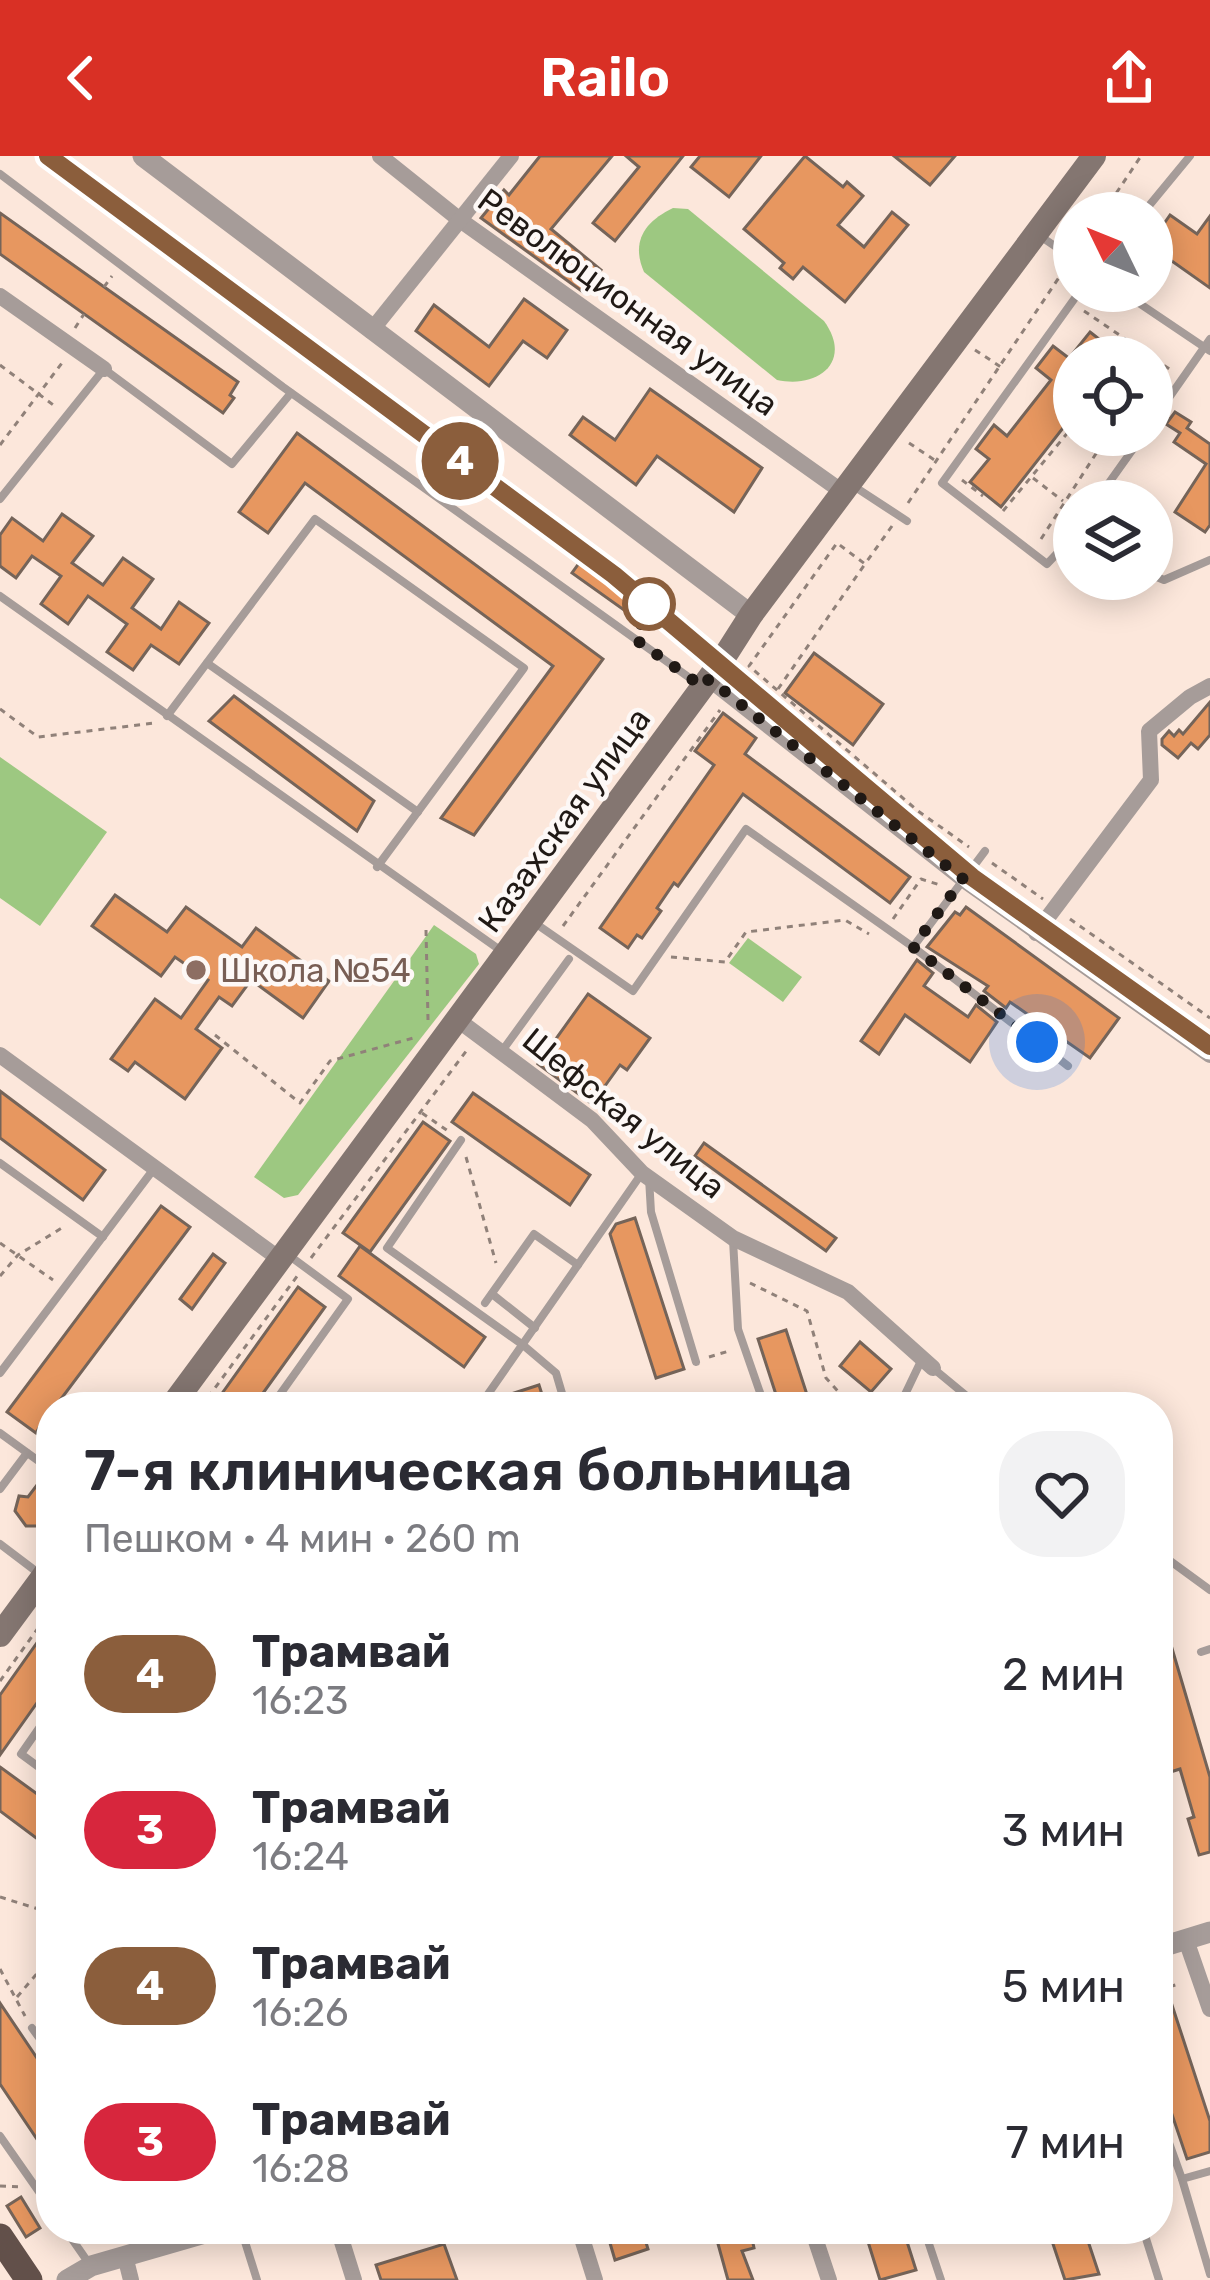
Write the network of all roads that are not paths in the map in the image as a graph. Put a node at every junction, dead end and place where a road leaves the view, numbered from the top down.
1 (143, 156) edge
2 (380, 156) edge
3 (511, 156) edge
4 (1094, 156) edge
5 (1190, 156) edge
6 (0, 174) edge
7 (1160, 192) edge
8 (460, 220) junction
9 (1036, 233) junction
10 (1053, 244) edge
11 (0, 296) edge
12 (1065, 312) edge
13 (1154, 312) edge
14 (371, 331) junction
15 (1208, 346) edge
16 (104, 369) junction
17 (1173, 392) edge
18 (291, 393) junction
19 (847, 489) junction
20 (0, 499) edge
21 (903, 519) road end
22 (1053, 559) edge
23 (1210, 560) edge
24 (1173, 576) edge
25 (0, 596) edge
26 (751, 615) junction
27 (208, 663) junction
28 (706, 683) junction
29 (1210, 686) edge
30 (171, 719) junction
31 (418, 812) junction
32 (983, 853) road end
33 (377, 867) junction
34 (959, 885) junction
35 (531, 920) junction
36 (1036, 933) junction
37 (913, 947) junction
38 (506, 955) junction
39 (569, 959) dead end
40 (467, 1028) junction
41 (501, 1053) junction
42 (0, 1055) edge
43 (1210, 1055) edge
44 (1068, 1066) dead end
45 (461, 1140) road end
46 (0, 1163) edge
47 (154, 1169) junction
48 (646, 1175) junction
49 (103, 1237) junction
50 (733, 1238) junction
51 (290, 1260) junction
52 (578, 1265) junction
53 (535, 1328) junction
54 (523, 1345) junction
55 (696, 1362) road end
56 (927, 1364) junction
57 (0, 1373) edge
58 (183, 1392) edge
59 (282, 1392) edge
60 (490, 1392) edge
61 (562, 1392) edge
62 (760, 1392) edge
63 (909, 1392) edge
64 (962, 1392) edge
65 (0, 1433) edge
66 (27, 1453) junction
67 (36, 1459) edge
68 (0, 1489) edge
69 (0, 1544) edge
70 (1173, 1563) edge
71 (36, 1582) edge
72 (1210, 1590) edge
73 (36, 1600) edge
74 (0, 1635) edge
75 (36, 1732) edge
76 (36, 1765) edge
77 (1210, 1932) edge
78 (1186, 1940) junction
79 (1173, 1944) edge
80 (1210, 2009) edge
81 (32, 2028) road end
82 (36, 2033) edge
83 (0, 2136) edge
84 (1173, 2154) edge
85 (1210, 2171) edge
86 (1182, 2179) junction
87 (36, 2188) edge
88 (0, 2236) edge
89 (76, 2244) edge
90 (149, 2244) edge
91 (246, 2244) edge
92 (343, 2244) edge
93 (583, 2244) edge
94 (817, 2244) edge
95 (929, 2244) edge
96 (1148, 2244) edge
97 (125, 2256) junction
98 (91, 2266) junction
99 (1210, 2274) edge
100 (29, 2280) edge
101 (67, 2280) edge
102 (131, 2280) edge
103 (257, 2280) edge
104 (354, 2280) edge
105 (595, 2280) edge
106 (829, 2280) edge
107 (940, 2280) edge
108 (1159, 2280) edge

1 - 14 street
2 - 8 street, Революционная улица
3 - 8 street
4 - 9 main road, Казахская улица
5 - 7 lane
6 - 18 lane
8 - 14 street
8 - 19 street, Революционная улица
9 - 10 lane
9 - 19 main road, Казахская улица
11 - 16 street
12 - 22 lane
13 - 15 lane
14 - 26 street
15 - 17 lane
16 - 18 lane
16 - 20 lane
18 - 28 lane
19 - 21 lane
19 - 26 main road, Казахская улица
23 - 24 lane
25 - 30 lane
26 - 28 main road, Казахская улица
27 - 30 lane
27 - 31 lane
27 - 31 lane
28 - 34 street
28 - 35 main road, Казахская улица
29 - 36 street
30 - 33 lane
31 - 33 lane
32 - 34 lane
33 - 38 lane
34 - 36 street
34 - 37 lane
35 - 37 lane
35 - 38 main road, Казахская улица
36 - 43 street
37 - 44 lane
38 - 40 main road, Казахская улица
39 - 41 lane
40 - 41 street, Шефская улица
40 - 51 main road, Казахская улица
41 - 48 street, Шефская улица
42 - 47 street
45 - 54 lane
46 - 49 lane
47 - 49 lane
47 - 51 street
48 - 50 street, Шефская улица
48 - 52 lane
48 - 55 lane
49 - 57 lane
50 - 56 street, Шефская улица
50 - 62 lane
51 - 58 main road, Казахская улица
51 - 59 lane
52 - 53 lane
52 - 53 lane
53 - 54 lane
54 - 60 lane
54 - 61 lane
56 - 63 lane
56 - 64 lane
65 - 66 lane
66 - 67 lane
66 - 68 lane
69 - 71 lane
70 - 72 lane
73 - 74 main road
75 - 76 lane
77 - 78 street
78 - 79 street
78 - 80 street
81 - 82 lane
83 - 87 lane
84 - 86 lane
85 - 86 lane
86 - 99 lane
88 - 100 highway
89 - 98 lane
90 - 97 street
91 - 103 lane
92 - 104 street
93 - 105 street
94 - 106 street
95 - 107 lane
96 - 108 lane
97 - 98 street
97 - 102 street
98 - 101 street

